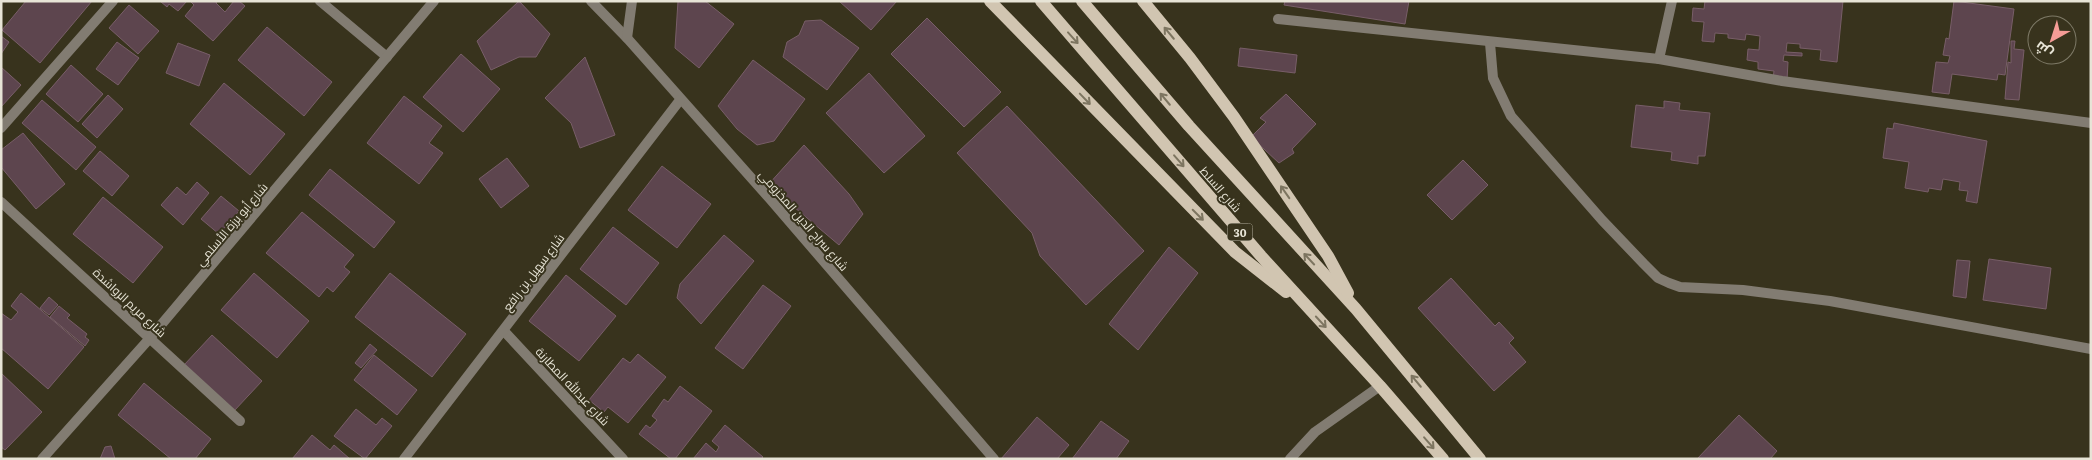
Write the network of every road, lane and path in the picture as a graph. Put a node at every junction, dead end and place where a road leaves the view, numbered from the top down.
1 (113, 1) edge
2 (320, 1) edge
3 (434, 1) edge
4 (591, 1) edge
5 (632, 1) edge
6 (990, 1) edge
7 (1041, 1) edge
8 (1082, 1) edge
9 (1143, 1) edge
10 (1672, 1) edge
11 (1278, 19) dead end
12 (627, 38) junction
13 (1490, 43) junction
14 (387, 57) junction
15 (1659, 59) junction
16 (680, 100) junction
17 (2091, 123) edge
18 (1, 128) edge
19 (1, 202) edge
20 (1306, 306) junction
21 (1356, 309) junction
22 (504, 331) junction
23 (150, 338) junction
24 (2091, 349) edge
25 (1380, 386) junction
26 (240, 422) dead end
27 (42, 459) edge
28 (404, 459) edge
29 (623, 459) edge
30 (994, 459) edge
31 (1290, 459) edge
32 (1442, 459) edge
33 (1480, 459) edge

1 - 18 street
2 - 14 street
3 - 14 street, شارع أبو برزة الأسلمي
4 - 12 street, شارع سراج الدين المخزومي
5 - 12 street
6 -> 20 main road
7 -> 20 main road, شارع السلط / 30
21 -> 8 main road, شارع السلط / 30
21 -> 9 main road
10 - 15 street
11 - 13 street
12 - 16 street, شارع سراج الدين المخزومي
13 - 15 street
13 - 24 street
14 - 23 street, شارع أبو برزة الأسلمي
15 - 17 street
16 - 22 street, شارع سهيل بن رافع
16 - 30 street, شارع سراج الدين المخزومي
19 - 23 street, شارع مريم الرواشدة
20 -> 25 main road, شارع السلط / 30
33 -> 21 main road, شارع السلط / 30
22 - 28 street, شارع سهيل بن رافع
22 - 29 street, شارع عبدالله المطارنة
23 - 26 street, شارع مريم الرواشدة
23 - 27 street, شارع أبو برزة الأسلمي
25 - 31 street
25 -> 32 main road, شارع السلط / 30

